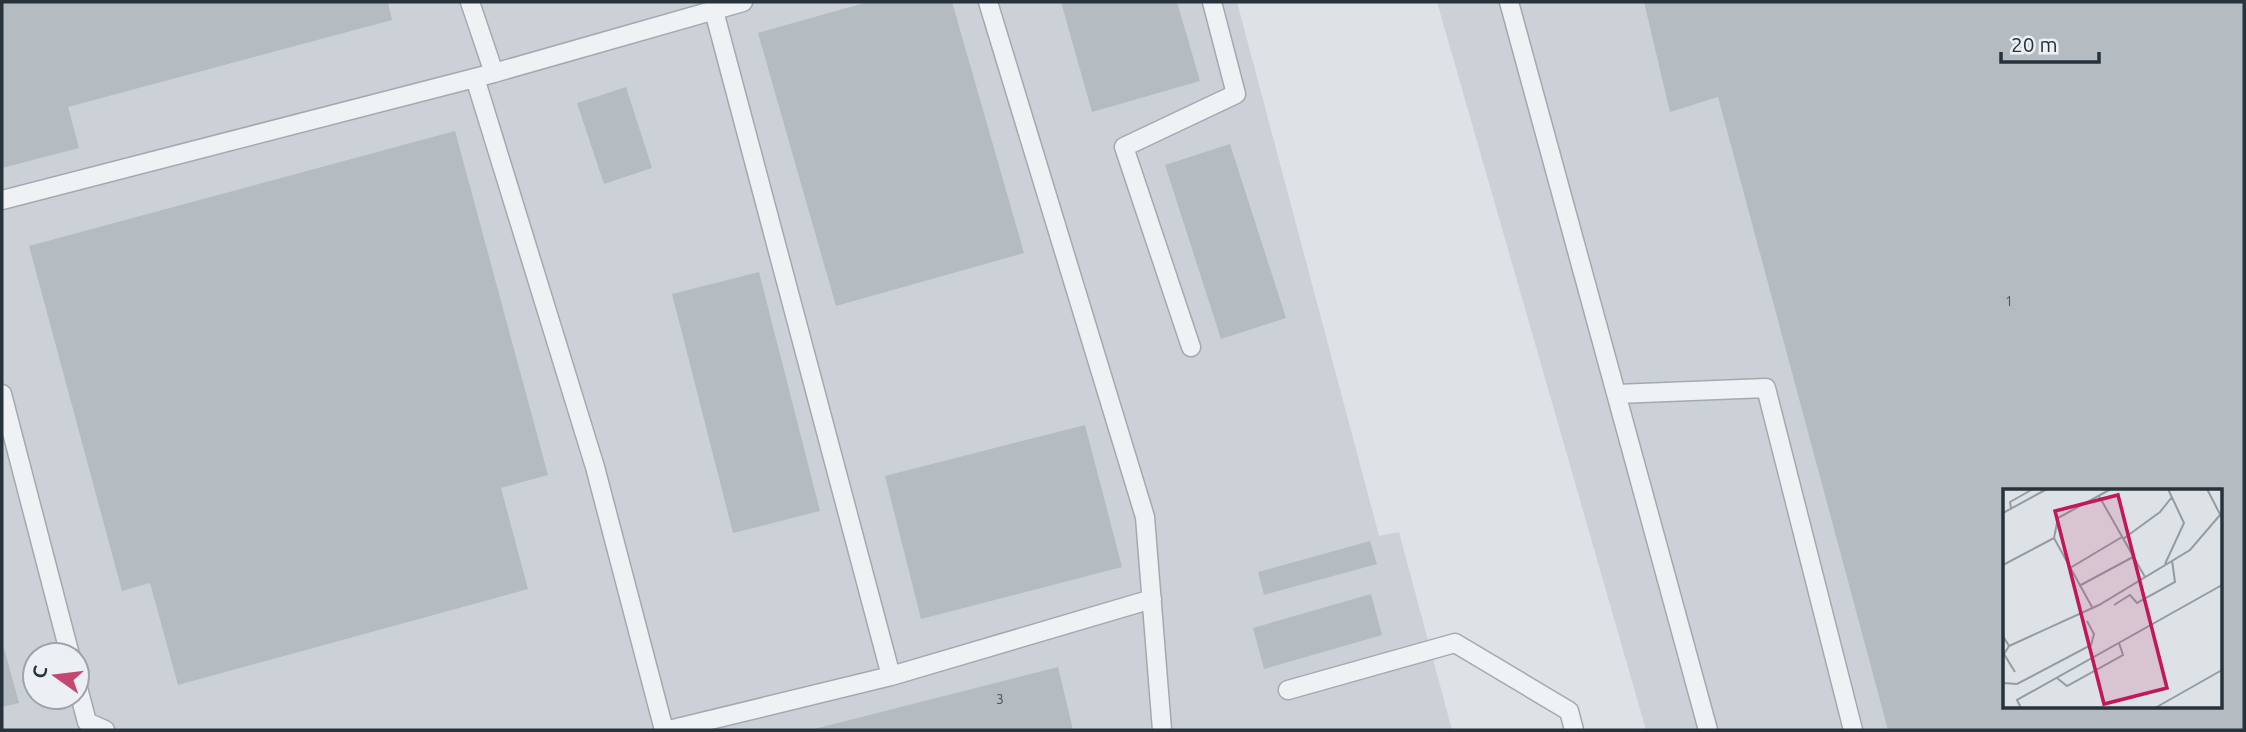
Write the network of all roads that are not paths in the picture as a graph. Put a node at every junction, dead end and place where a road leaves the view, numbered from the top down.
1 (470, 2) edge
2 (743, 2) edge
3 (988, 2) edge
4 (1212, 2) edge
5 (1509, 2) edge
6 (714, 11) junction
7 (494, 73) junction
8 (475, 78) junction
9 (2, 201) edge
10 (1191, 347) dead end
11 (2, 394) edge
12 (1617, 394) junction
13 (1152, 599) junction
14 (65, 641) edge
15 (891, 676) junction
16 (1288, 690) dead end
17 (84, 711) edge
18 (104, 730) edge
19 (666, 730) edge
20 (1162, 730) edge
21 (1574, 730) edge
22 (1708, 730) edge
23 (1853, 730) edge

1 - 7 lane
2 - 6 lane
3 - 13 lane
4 - 10 lane
5 - 12 lane
6 - 7 lane
6 - 15 lane
7 - 8 lane
8 - 9 lane
8 - 19 lane
11 - 14 lane
12 - 22 lane
12 - 23 lane
13 - 15 lane
13 - 20 lane
15 - 19 lane
16 - 21 lane
17 - 18 lane

